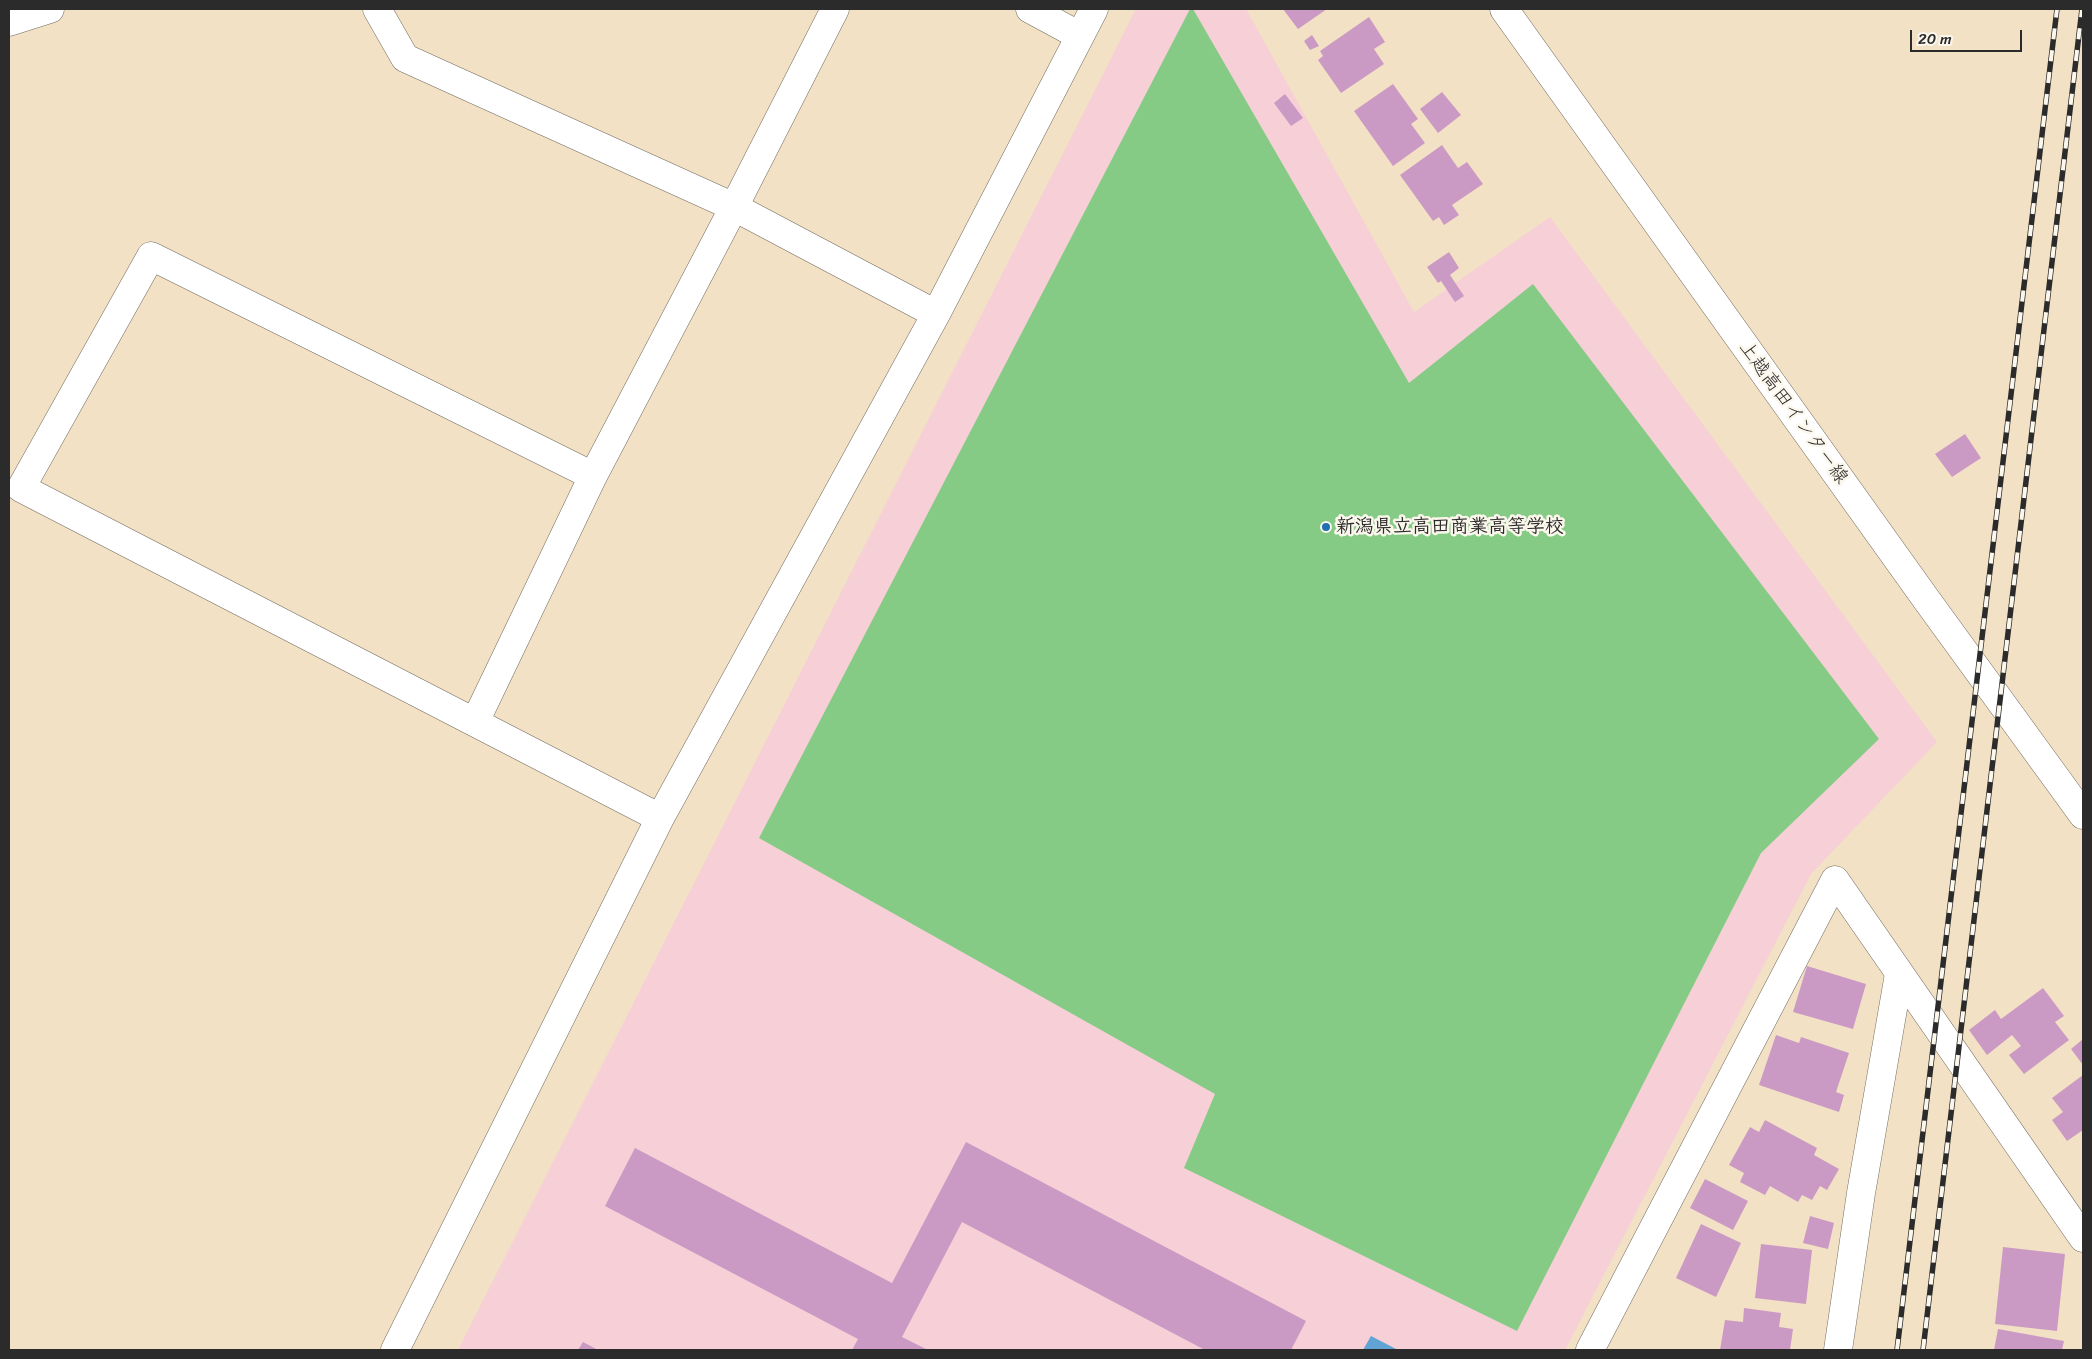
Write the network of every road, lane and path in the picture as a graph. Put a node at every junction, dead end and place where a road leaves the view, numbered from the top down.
1 (50, 9) edge
2 (377, 9) edge
3 (835, 9) edge
4 (1030, 9) edge
5 (1094, 9) edge
6 (1504, 9) edge
7 (9, 22) edge
8 (1080, 36) junction
9 (734, 207) junction
10 (936, 314) junction
11 (593, 476) junction
12 (475, 722) junction
13 (2083, 815) edge
14 (660, 818) junction
15 (1899, 974) junction
16 (2083, 1238) edge
17 (395, 1350) edge
18 (1590, 1350) edge
19 (1838, 1350) edge

1 - 7 street
2 - 9 street
3 - 9 street
4 - 8 street
5 - 8 street
6 - 13 street, 上越高田インター線
8 - 10 street
9 - 10 street
9 - 11 street
10 - 14 street
11 - 12 street
11 - 12 street
12 - 14 street
14 - 17 street
15 - 16 street
15 - 18 street
15 - 19 street

